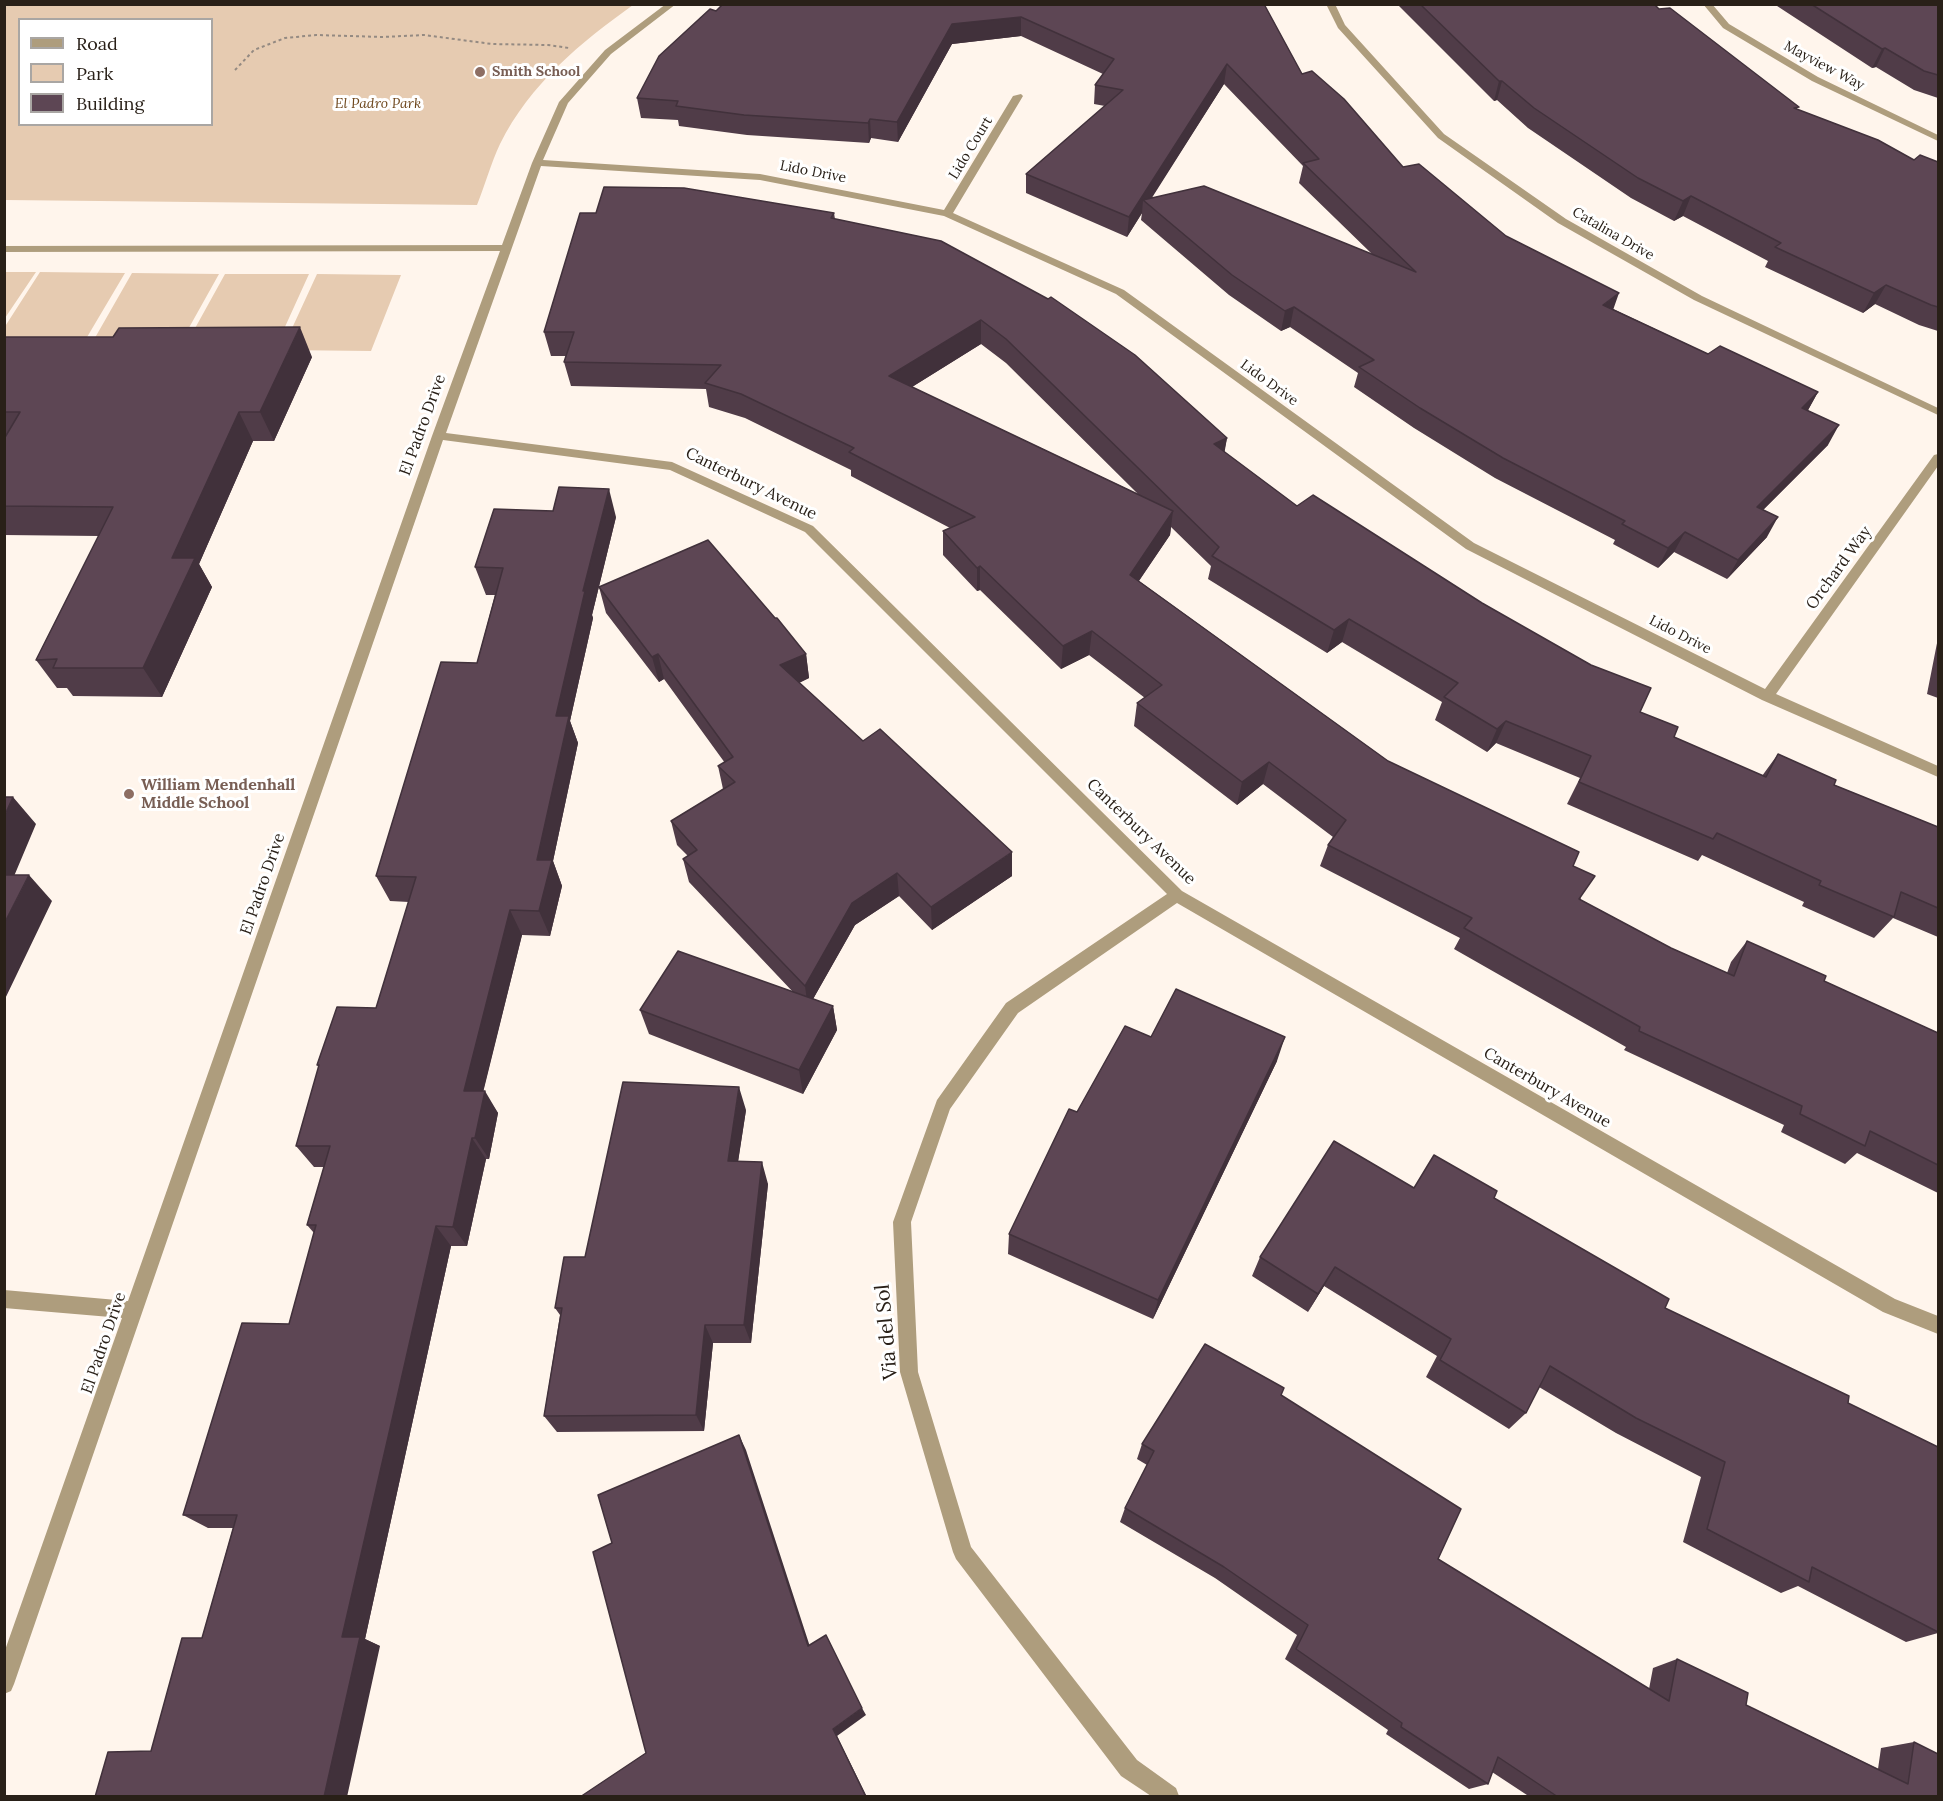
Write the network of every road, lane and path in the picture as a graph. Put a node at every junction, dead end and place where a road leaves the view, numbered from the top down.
1 (672, 4) edge
2 (1330, 4) edge
3 (1707, 4) edge
4 (579, 49) dead end
5 (235, 70) dead end
6 (1018, 96) dead end
7 (1938, 138) edge
8 (537, 163) junction
9 (947, 214) junction
10 (506, 248) junction
11 (4, 249) edge
12 (1938, 412) edge
13 (438, 436) junction
14 (1938, 458) edge
15 (1767, 696) junction
16 (1938, 772) edge
17 (1177, 895) junction
18 (4, 1299) edge
19 (134, 1310) junction
20 (1938, 1325) edge
21 (4, 1684) edge
22 (1168, 1797) edge

1 - 8 street, El Padro Drive
2 - 12 street, Catalina Drive
3 - 7 street, Mayview Way
4 - 5 path
6 - 9 street, Lido Court
8 - 9 street, Lido Drive
8 - 10 street, El Padro Drive
9 - 15 street, Lido Drive
10 - 11 street
10 - 13 street, El Padro Drive
13 - 17 street, Canterbury Avenue
13 - 19 street, El Padro Drive
14 - 15 street, Orchard Way
15 - 16 street, Lido Drive
17 - 20 street, Canterbury Avenue
17 - 22 street, Via del Sol
18 - 19 street
19 - 21 street, El Padro Drive

